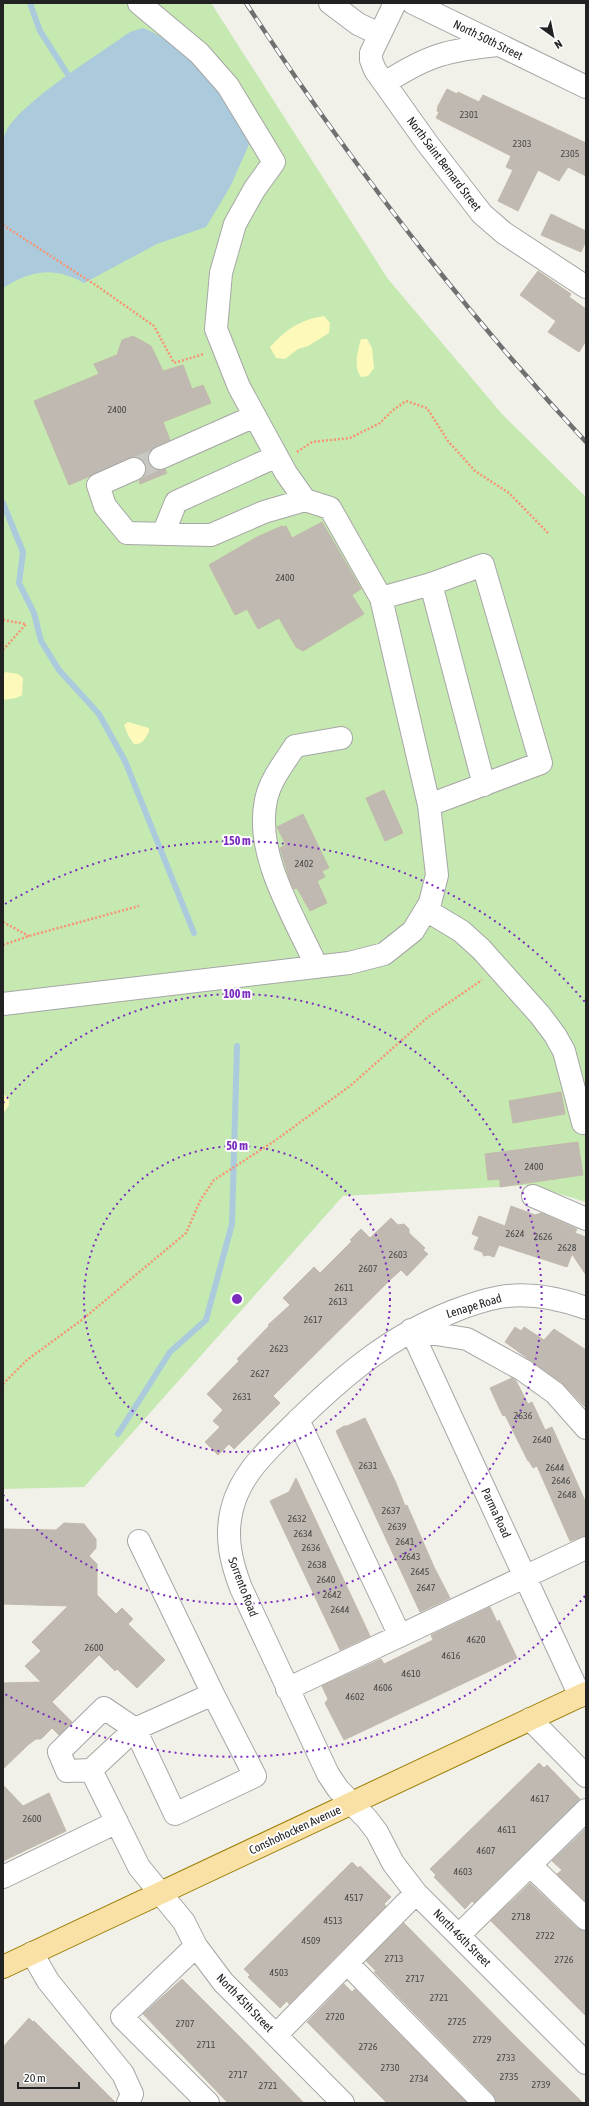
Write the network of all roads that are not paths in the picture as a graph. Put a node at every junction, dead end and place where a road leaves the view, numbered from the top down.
1 (139, 3) edge
2 (330, 3) edge
3 (395, 3) edge
4 (413, 3) edge
5 (379, 34) junction
6 (498, 45) junction
7 (384, 83) junction
8 (586, 87) edge
9 (586, 287) edge
10 (255, 416) junction
11 (160, 458) tunnel mouth
12 (281, 464) junction
13 (134, 469) tunnel mouth
14 (305, 500) junction
15 (162, 534) junction
16 (431, 584) junction
17 (381, 598) junction
18 (341, 738) dead end
19 (484, 785) junction
20 (429, 805) junction
21 (426, 910) junction
22 (317, 967) junction
23 (3, 1004) edge
24 (583, 1123) dead end
25 (533, 1196) dead end
26 (586, 1219) edge
27 (586, 1308) edge
28 (411, 1330) junction
29 (298, 1420) junction
30 (586, 1428) edge
31 (139, 1541) dead end
32 (586, 1548) edge
33 (525, 1577) junction
34 (400, 1636) junction
35 (288, 1689) junction
36 (213, 1694) junction
37 (583, 1694) edge
38 (530, 1719) junction
39 (135, 1729) junction
40 (91, 1770) junction
41 (586, 1776) edge
42 (352, 1804) junction
43 (586, 1810) edge
44 (117, 1822) junction
45 (530, 1865) junction
46 (3, 1877) edge
47 (160, 1893) junction
48 (416, 1893) junction
49 (586, 1919) edge
50 (459, 1935) junction
51 (196, 1946) junction
52 (32, 1953) junction
53 (347, 1963) junction
54 (3, 1967) edge
55 (276, 2035) junction
56 (586, 2062) edge
57 (128, 2103) edge
58 (208, 2103) edge
59 (343, 2103) edge
60 (484, 2103) edge

1 - 10 street
2 - 5 street
3 - 5 street, North Saint Bernard Street
4 - 6 street, North 50th Street
5 - 7 street, North Saint Bernard Street
6 - 7 street
6 - 8 street, North 50th Street
7 - 9 street, North Saint Bernard Street
10 - 11 street
10 - 12 street
12 - 14 street
12 - 15 street
13 - 15 street
14 - 15 street
14 - 17 street
16 - 17 street
16 - 19 street
16 - 19 street
17 - 20 street
18 - 22 street
19 - 20 street
20 - 21 street
21 - 22 street
21 - 24 street
22 - 23 street
25 - 26 street
27 - 28 street, Lenape Road
28 - 29 street, Sorrento Road
28 - 30 street
28 - 33 street, Parma Road
29 - 34 street
29 - 35 street, Sorrento Road
31 - 36 street
32 - 33 street
33 - 34 street
33 - 37 street, Parma Road
34 - 35 street
35 - 42 street, Sorrento Road
36 - 39 street
36 - 39 street
37 - 38 main road, Conshohocken Avenue
38 - 41 street
38 - 42 main road, Conshohocken Avenue
39 - 40 street
39 - 40 street
40 - 44 street, North 45th Street
42 - 47 main road, Conshohocken Avenue
42 - 48 street, North 46th Street
43 - 45 street
44 - 46 street
44 - 47 street, North 45th Street
45 - 49 street
45 - 50 street
47 - 51 street, North 45th Street
47 - 52 main road, Conshohocken Avenue
48 - 50 street, North 46th Street
48 - 53 street
50 - 56 street, North 46th Street
51 - 55 street, North 45th Street
51 - 58 street
52 - 54 main road, Conshohocken Avenue
52 - 57 street
53 - 55 street
53 - 60 street
55 - 59 street, North 45th Street

